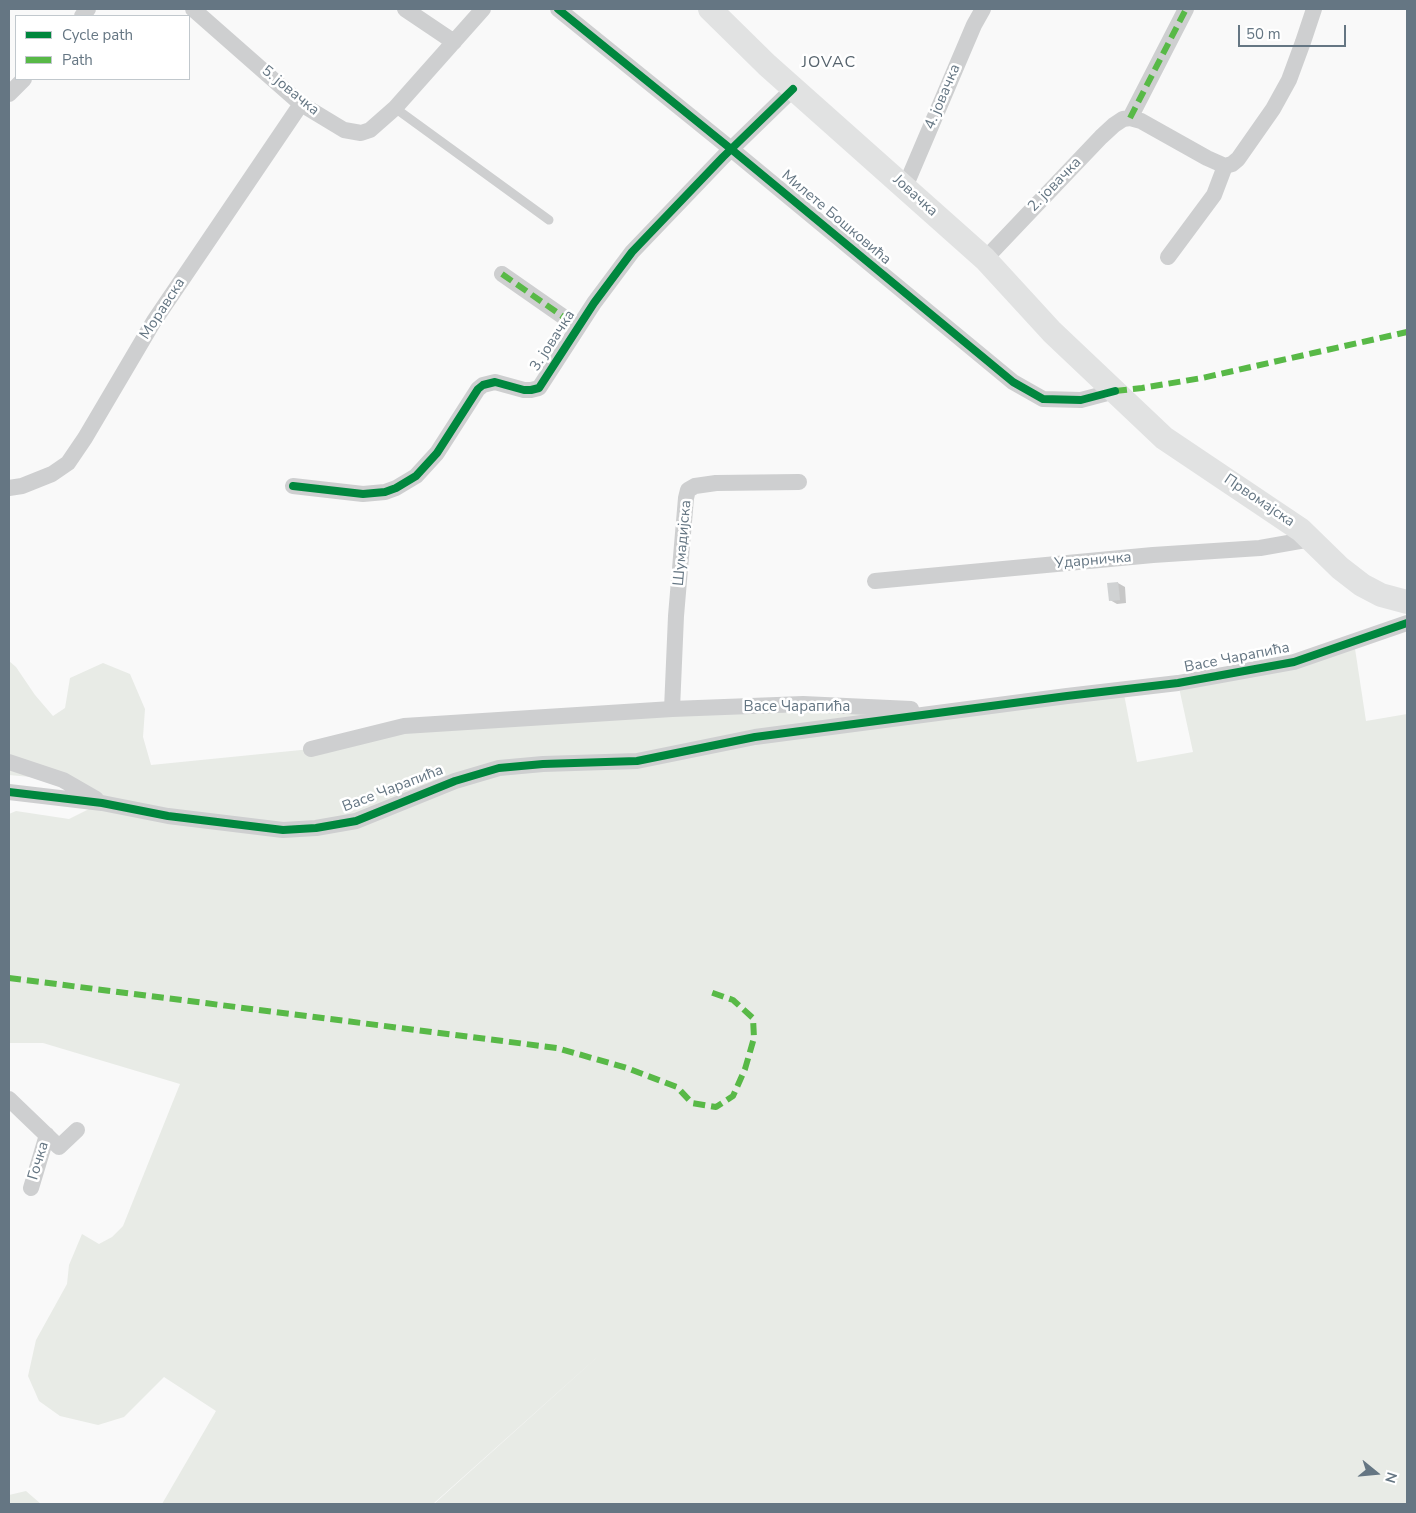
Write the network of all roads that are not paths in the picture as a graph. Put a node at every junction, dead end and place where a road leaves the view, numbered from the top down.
1 (194, 9) edge
2 (405, 9) edge
3 (483, 9) edge
4 (558, 9) edge
5 (710, 9) edge
6 (983, 9) edge
7 (1186, 9) edge
8 (1314, 9) edge
9 (454, 42) junction
10 (23, 80) edge
11 (793, 89) junction
12 (9, 94) edge
13 (301, 104) junction
14 (395, 108) junction
15 (1130, 118) junction
16 (731, 149) junction
17 (1225, 166) junction
18 (905, 187) junction
19 (549, 220) dead end
20 (1168, 257) dead end
21 (985, 259) junction
22 (502, 274) dead end
23 (578, 327) junction
24 (1115, 391) junction
25 (799, 482) dead end
26 (293, 486) dead end
27 (9, 488) edge
28 (1311, 538) junction
29 (876, 581) dead end
30 (1407, 602) edge
31 (1407, 623) edge
32 (672, 709) junction
33 (956, 710) junction
34 (312, 749) dead end
35 (9, 762) edge
36 (9, 792) edge
37 (102, 803) junction
38 (9, 1099) edge
39 (77, 1130) dead end
40 (47, 1134) junction
41 (31, 1188) dead end

1 - 13 street, 5. јовачка
2 - 9 street
3 - 9 street, 5. јовачка
4 - 16 street, Милете Бошковића
5 - 11 main road, Јовачка
6 - 18 street, 4. јовачка
7 - 15 street
8 - 17 street
9 - 14 street, 5. јовачка
10 - 12 street
11 - 16 street, 3. јовачка
11 - 18 main road, Јовачка
13 - 14 street, 5. јовачка
13 - 27 street, Моравска
14 - 19 lane
15 - 17 street
15 - 21 street, 2. јовачка
16 - 23 street, 3. јовачка
16 - 24 street, Милете Бошковића
17 - 20 street
18 - 21 main road, Јовачка
21 - 24 main road, Јовачка
22 - 23 street, 3. јовачка
23 - 26 street, 3. јовачка
24 - 28 main road, Првомајска
25 - 32 street, Шумадијска
28 - 29 street, Ударничка
28 - 30 main road, Првомајска
31 - 33 street, Васе Чарапића
32 - 33 street, Васе Чарапића
32 - 34 street, Васе Чарапића
33 - 37 street, Васе Чарапића
35 - 37 street
36 - 37 street, Васе Чарапића
38 - 40 street, Гочка
39 - 40 street, Гочка
40 - 41 street, Гочка

